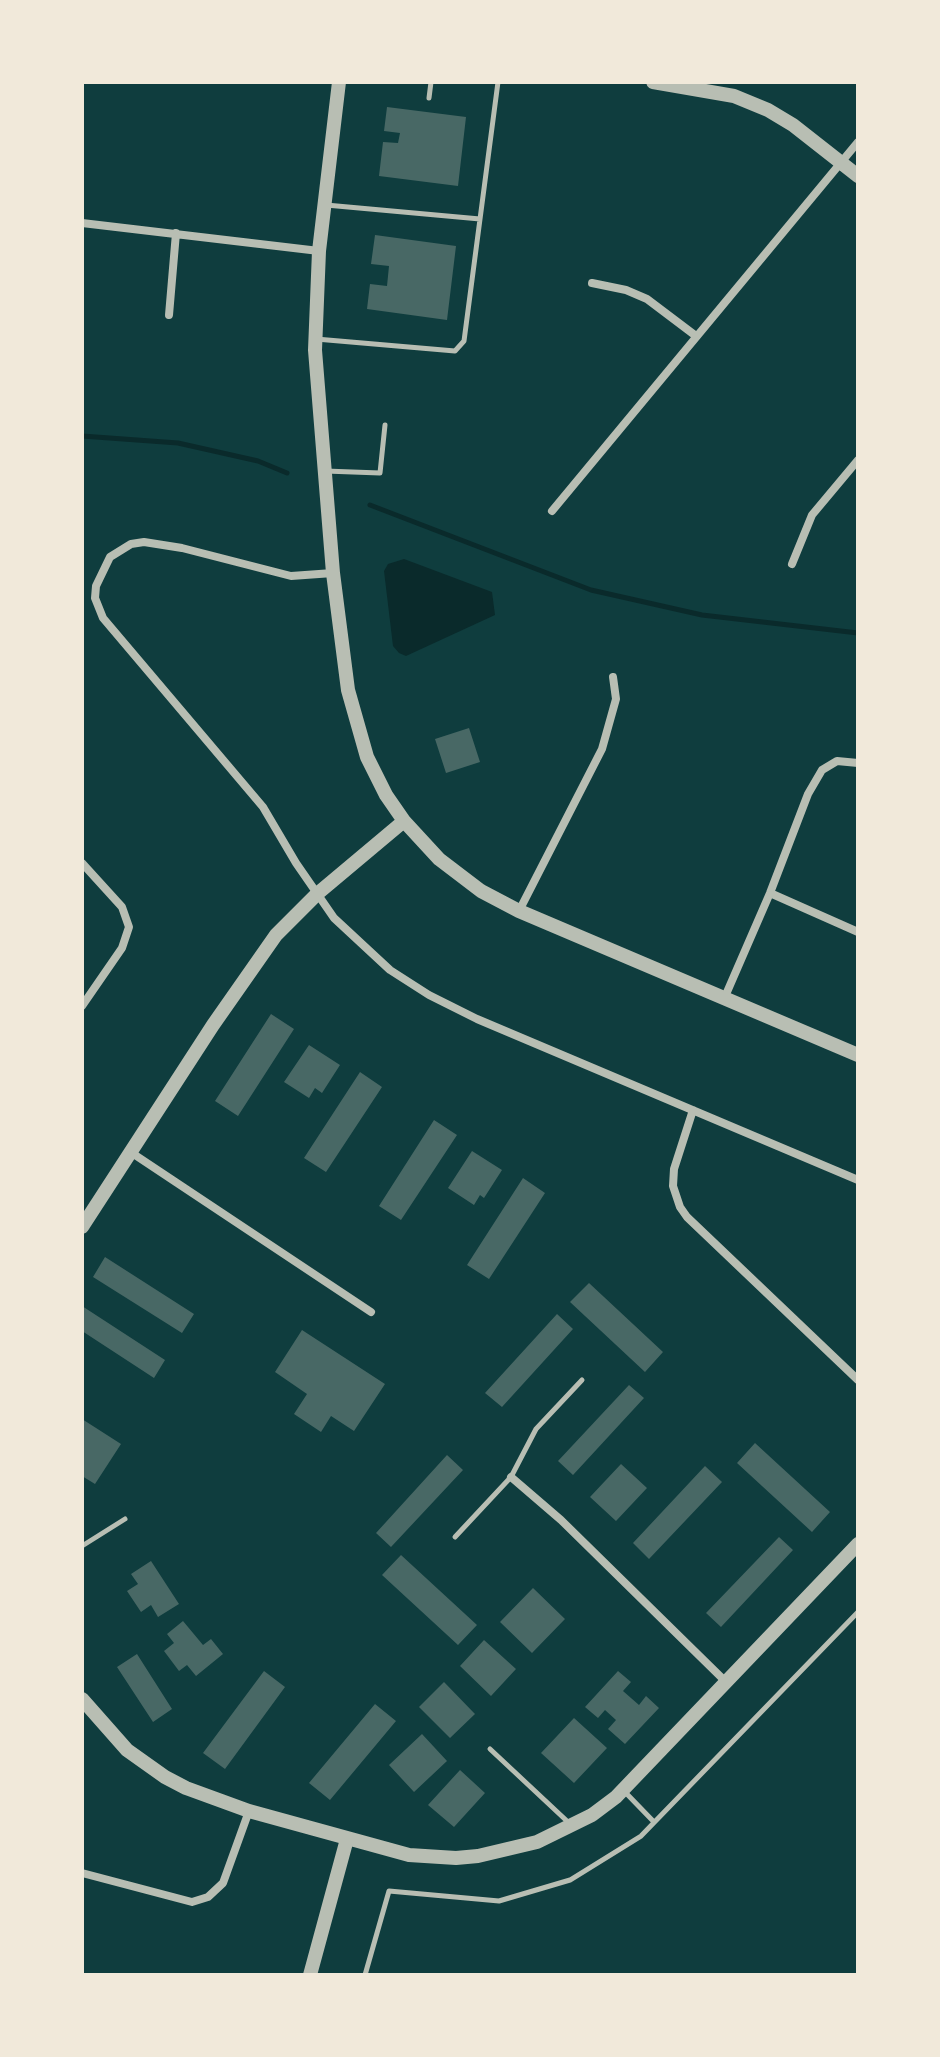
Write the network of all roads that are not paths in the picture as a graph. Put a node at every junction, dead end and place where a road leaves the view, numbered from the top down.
1 (339, 82) edge
2 (431, 82) edge
3 (498, 82) edge
4 (653, 82) edge
5 (429, 98) dead end
6 (858, 142) edge
7 (840, 162) junction
8 (858, 176) edge
9 (325, 205) junction
10 (480, 219) junction
11 (82, 223) edge
12 (176, 233) junction
13 (319, 251) junction
14 (592, 283) dead end
15 (169, 315) dead end
16 (696, 336) junction
17 (315, 339) junction
18 (385, 425) dead end
19 (858, 460) edge
20 (325, 471) junction
21 (552, 511) dead end
22 (792, 564) dead end
23 (333, 573) junction
24 (613, 677) dead end
25 (858, 763) edge
26 (404, 821) junction
27 (82, 863) edge
28 (770, 893) junction
29 (317, 894) junction
30 (519, 911) junction
31 (858, 932) edge
32 (724, 999) junction
33 (82, 1006) edge
34 (858, 1055) edge
35 (693, 1110) junction
36 (132, 1153) junction
37 (858, 1180) edge
38 (82, 1227) edge
39 (371, 1312) dead end
40 (582, 1380) dead end
41 (858, 1380) edge
42 (511, 1477) junction
43 (125, 1519) dead end
44 (455, 1537) dead end
45 (858, 1544) edge
46 (82, 1546) edge
47 (858, 1612) edge
48 (725, 1681) junction
49 (82, 1699) edge
50 (490, 1749) dead end
51 (623, 1790) junction
52 (249, 1811) junction
53 (654, 1822) junction
54 (572, 1826) junction
55 (347, 1839) junction
56 (82, 1873) edge
57 (310, 1975) edge
58 (365, 1975) edge

1 - 9 street
2 - 5 lane
3 - 10 lane
4 - 7 street
6 - 7 street
7 - 8 street
7 - 16 street
9 - 10 lane
9 - 13 street
10 - 17 lane
11 - 12 street
12 - 13 street
12 - 15 street
13 - 17 street
14 - 16 street
16 - 21 street
17 - 20 street
18 - 20 lane
19 - 22 street
20 - 23 street
23 - 26 street
23 - 29 street
24 - 30 street
25 - 28 street
26 - 29 street
26 - 30 street
27 - 33 street
28 - 31 street
28 - 32 street
29 - 35 street
29 - 36 street
30 - 32 street
32 - 34 street
35 - 37 street
35 - 41 street
36 - 38 street
36 - 39 street
40 - 42 lane
42 - 44 lane
42 - 48 street
43 - 46 lane
45 - 48 street
47 - 53 lane
48 - 51 street
49 - 52 street
50 - 54 lane
51 - 53 lane
51 - 54 street
52 - 55 street
52 - 56 street
53 - 58 lane
54 - 55 street
55 - 57 street

